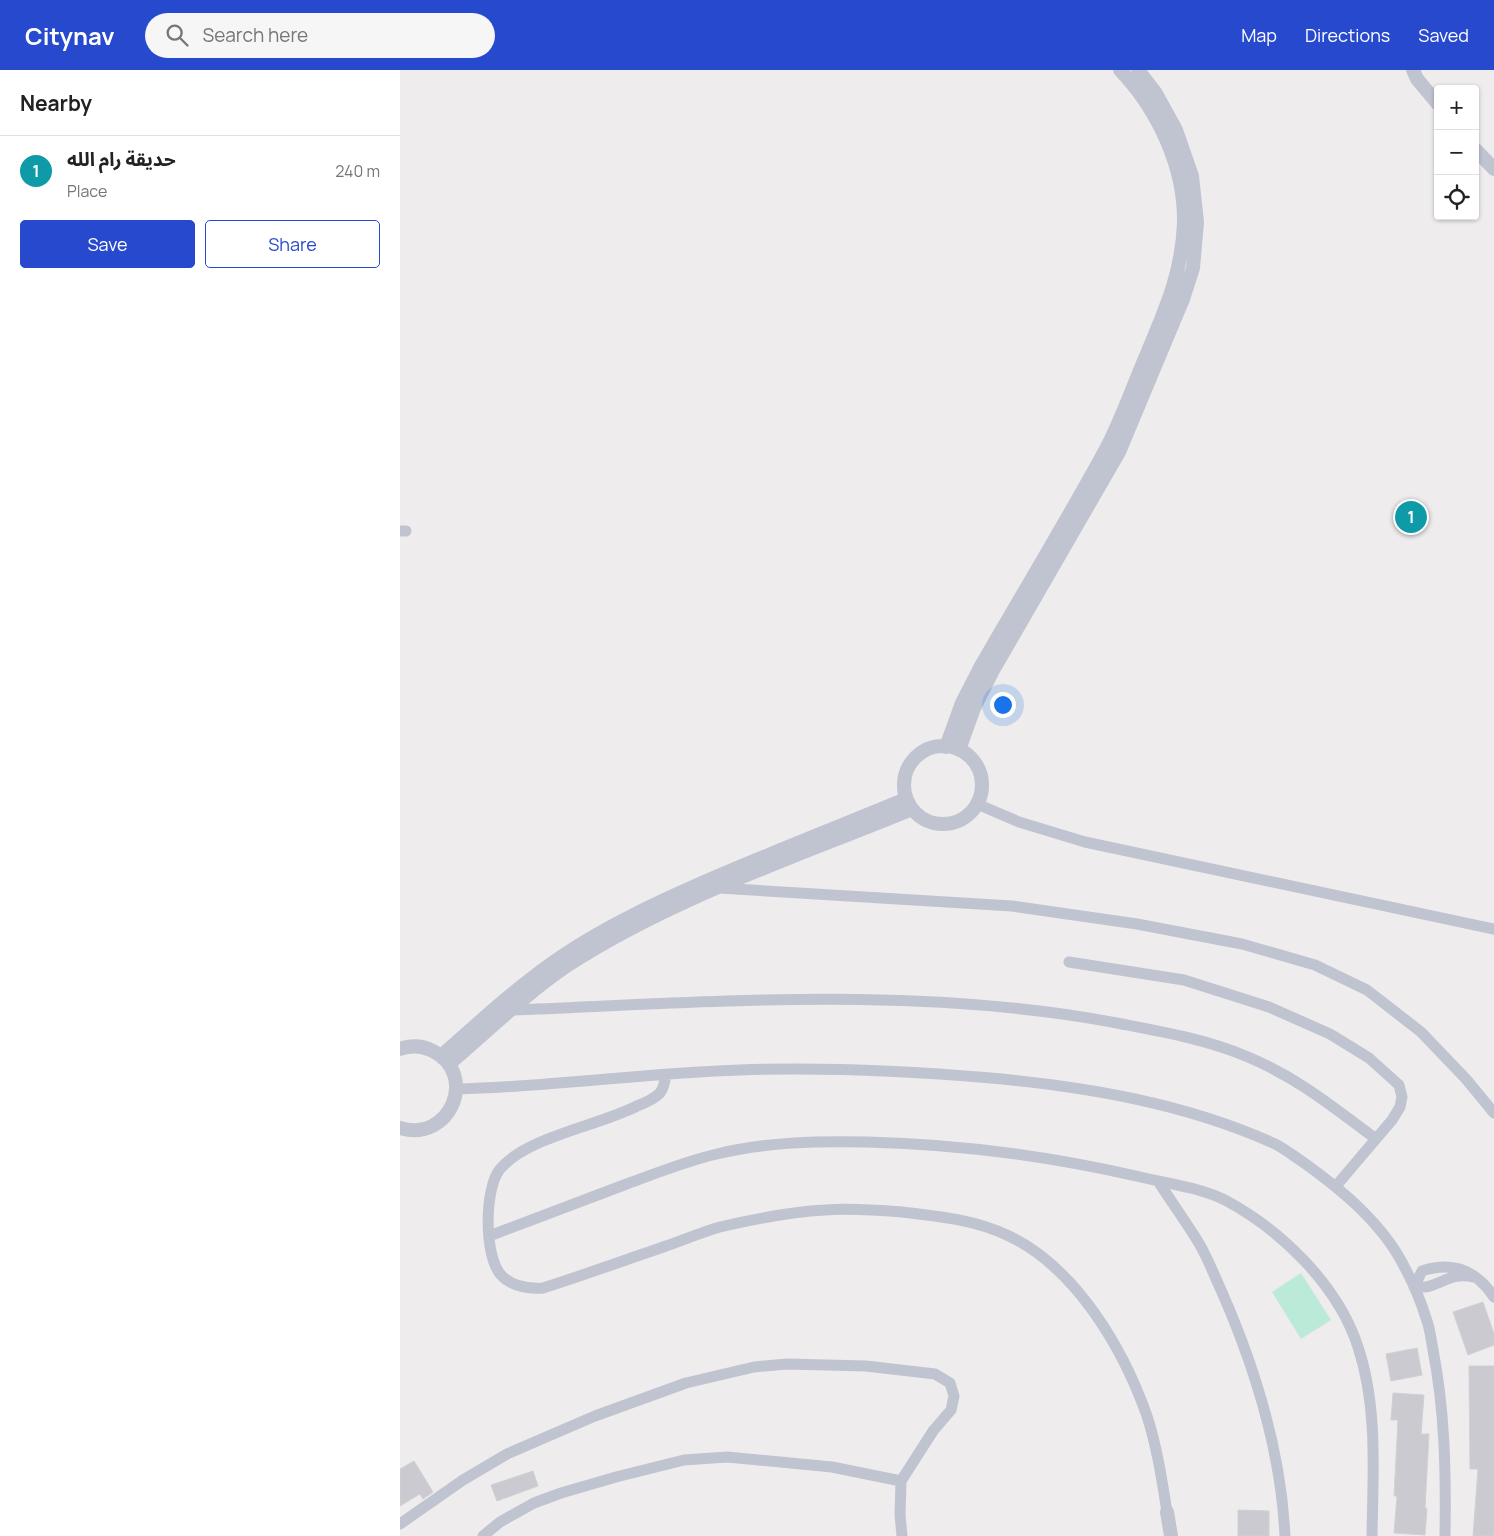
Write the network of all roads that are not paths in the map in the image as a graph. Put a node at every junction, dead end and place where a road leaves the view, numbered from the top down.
1 (1120, 70) edge
2 (1138, 70) edge
3 (1413, 70) edge
4 (1434, 99) edge
5 (1479, 153) edge
6 (1494, 169) edge
7 (953, 748) junction
8 (909, 804) junction
9 (977, 804) junction
10 (719, 888) junction
11 (1494, 929) edge
12 (1069, 962) dead end
13 (512, 1010) junction
14 (400, 1048) edge
15 (445, 1060) junction
16 (666, 1075) junction
17 (456, 1089) junction
18 (1494, 1113) edge
19 (400, 1128) edge
20 (1376, 1139) junction
21 (1158, 1181) junction
22 (1336, 1186) junction
23 (489, 1236) junction
24 (1474, 1277) junction
25 (1414, 1287) junction
26 (1494, 1297) edge
27 (901, 1481) junction
28 (1167, 1512) junction
29 (400, 1524) edge
30 (484, 1536) edge
31 (902, 1536) edge
32 (1165, 1536) edge
33 (1171, 1536) edge
34 (1284, 1536) edge
35 (1372, 1536) edge
36 (1446, 1536) edge

1 - 7 street
2 - 7 street
3 - 4 street
5 - 6 street
7 - 8 street
7 - 9 street
8 - 9 street
8 - 10 street
8 - 15 street
9 - 11 street
10 - 13 street
10 - 18 street
12 - 20 street
13 - 15 street
13 - 20 street
14 - 15 street
15 - 17 street
16 - 17 street
16 - 22 street
16 - 23 street
17 - 19 street
20 - 22 street
21 - 23 street
21 - 34 street
21 - 35 street
22 - 25 street
23 - 28 street
24 - 25 street
24 - 25 street
24 - 26 street
25 - 36 street
27 - 29 street
27 - 30 street
27 - 31 street
28 - 32 street
28 - 33 street

